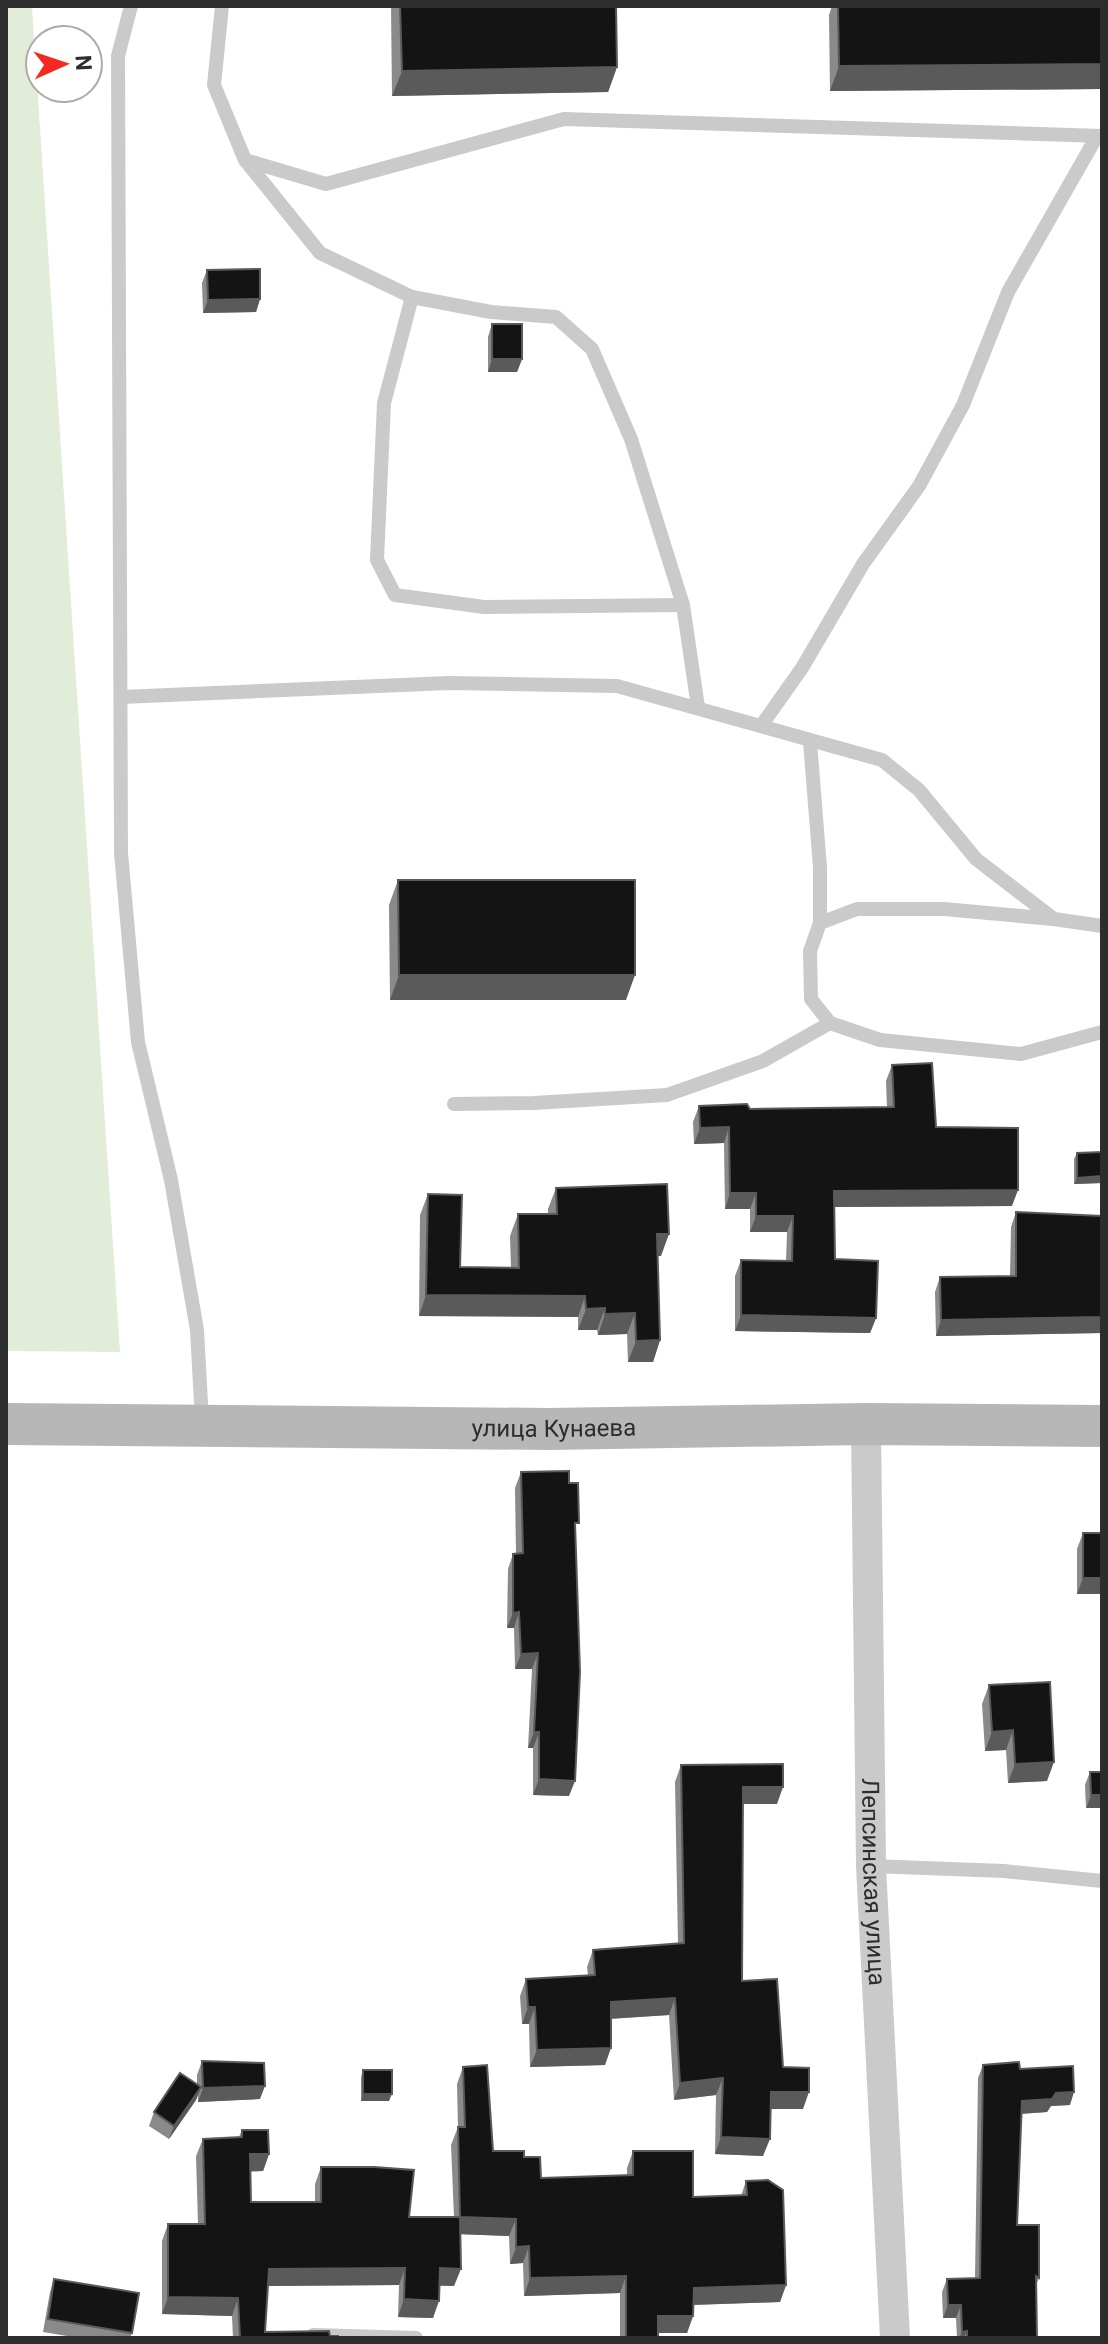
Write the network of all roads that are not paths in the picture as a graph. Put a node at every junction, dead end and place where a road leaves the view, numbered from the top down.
1 (131, 6) edge
2 (222, 6) edge
3 (1100, 136) edge
4 (245, 160) junction
5 (412, 297) junction
6 (683, 605) junction
7 (121, 697) junction
8 (698, 707) junction
9 (761, 726) junction
10 (810, 742) junction
11 (1054, 919) junction
12 (820, 923) junction
13 (1102, 926) edge
14 (830, 1023) junction
15 (1102, 1032) edge
16 (454, 1104) dead end
17 (6, 1424) edge
18 (866, 1424) junction
19 (202, 1425) junction
20 (1102, 1426) edge
21 (871, 1866) junction
22 (1102, 1881) edge
23 (299, 2335) edge
24 (416, 2338) edge
25 (895, 2338) edge

1 - 7 lane
2 - 4 lane
3 - 4 lane
3 - 9 lane
4 - 5 lane
5 - 6 lane
5 - 6 lane
6 - 8 lane
7 - 8 lane
7 - 19 lane
8 - 9 lane
9 - 10 lane
10 - 11 lane
10 - 12 lane
11 - 12 lane
11 - 13 lane
12 - 14 lane
14 - 15 lane
14 - 16 lane
17 - 19 main road, улица Кунаева
18 - 19 main road, улица Кунаева
18 - 20 main road, улица Кунаева
18 - 21 street, Лепсинская улица
21 - 22 lane
21 - 25 street, Лепсинская улица
23 - 24 lane

